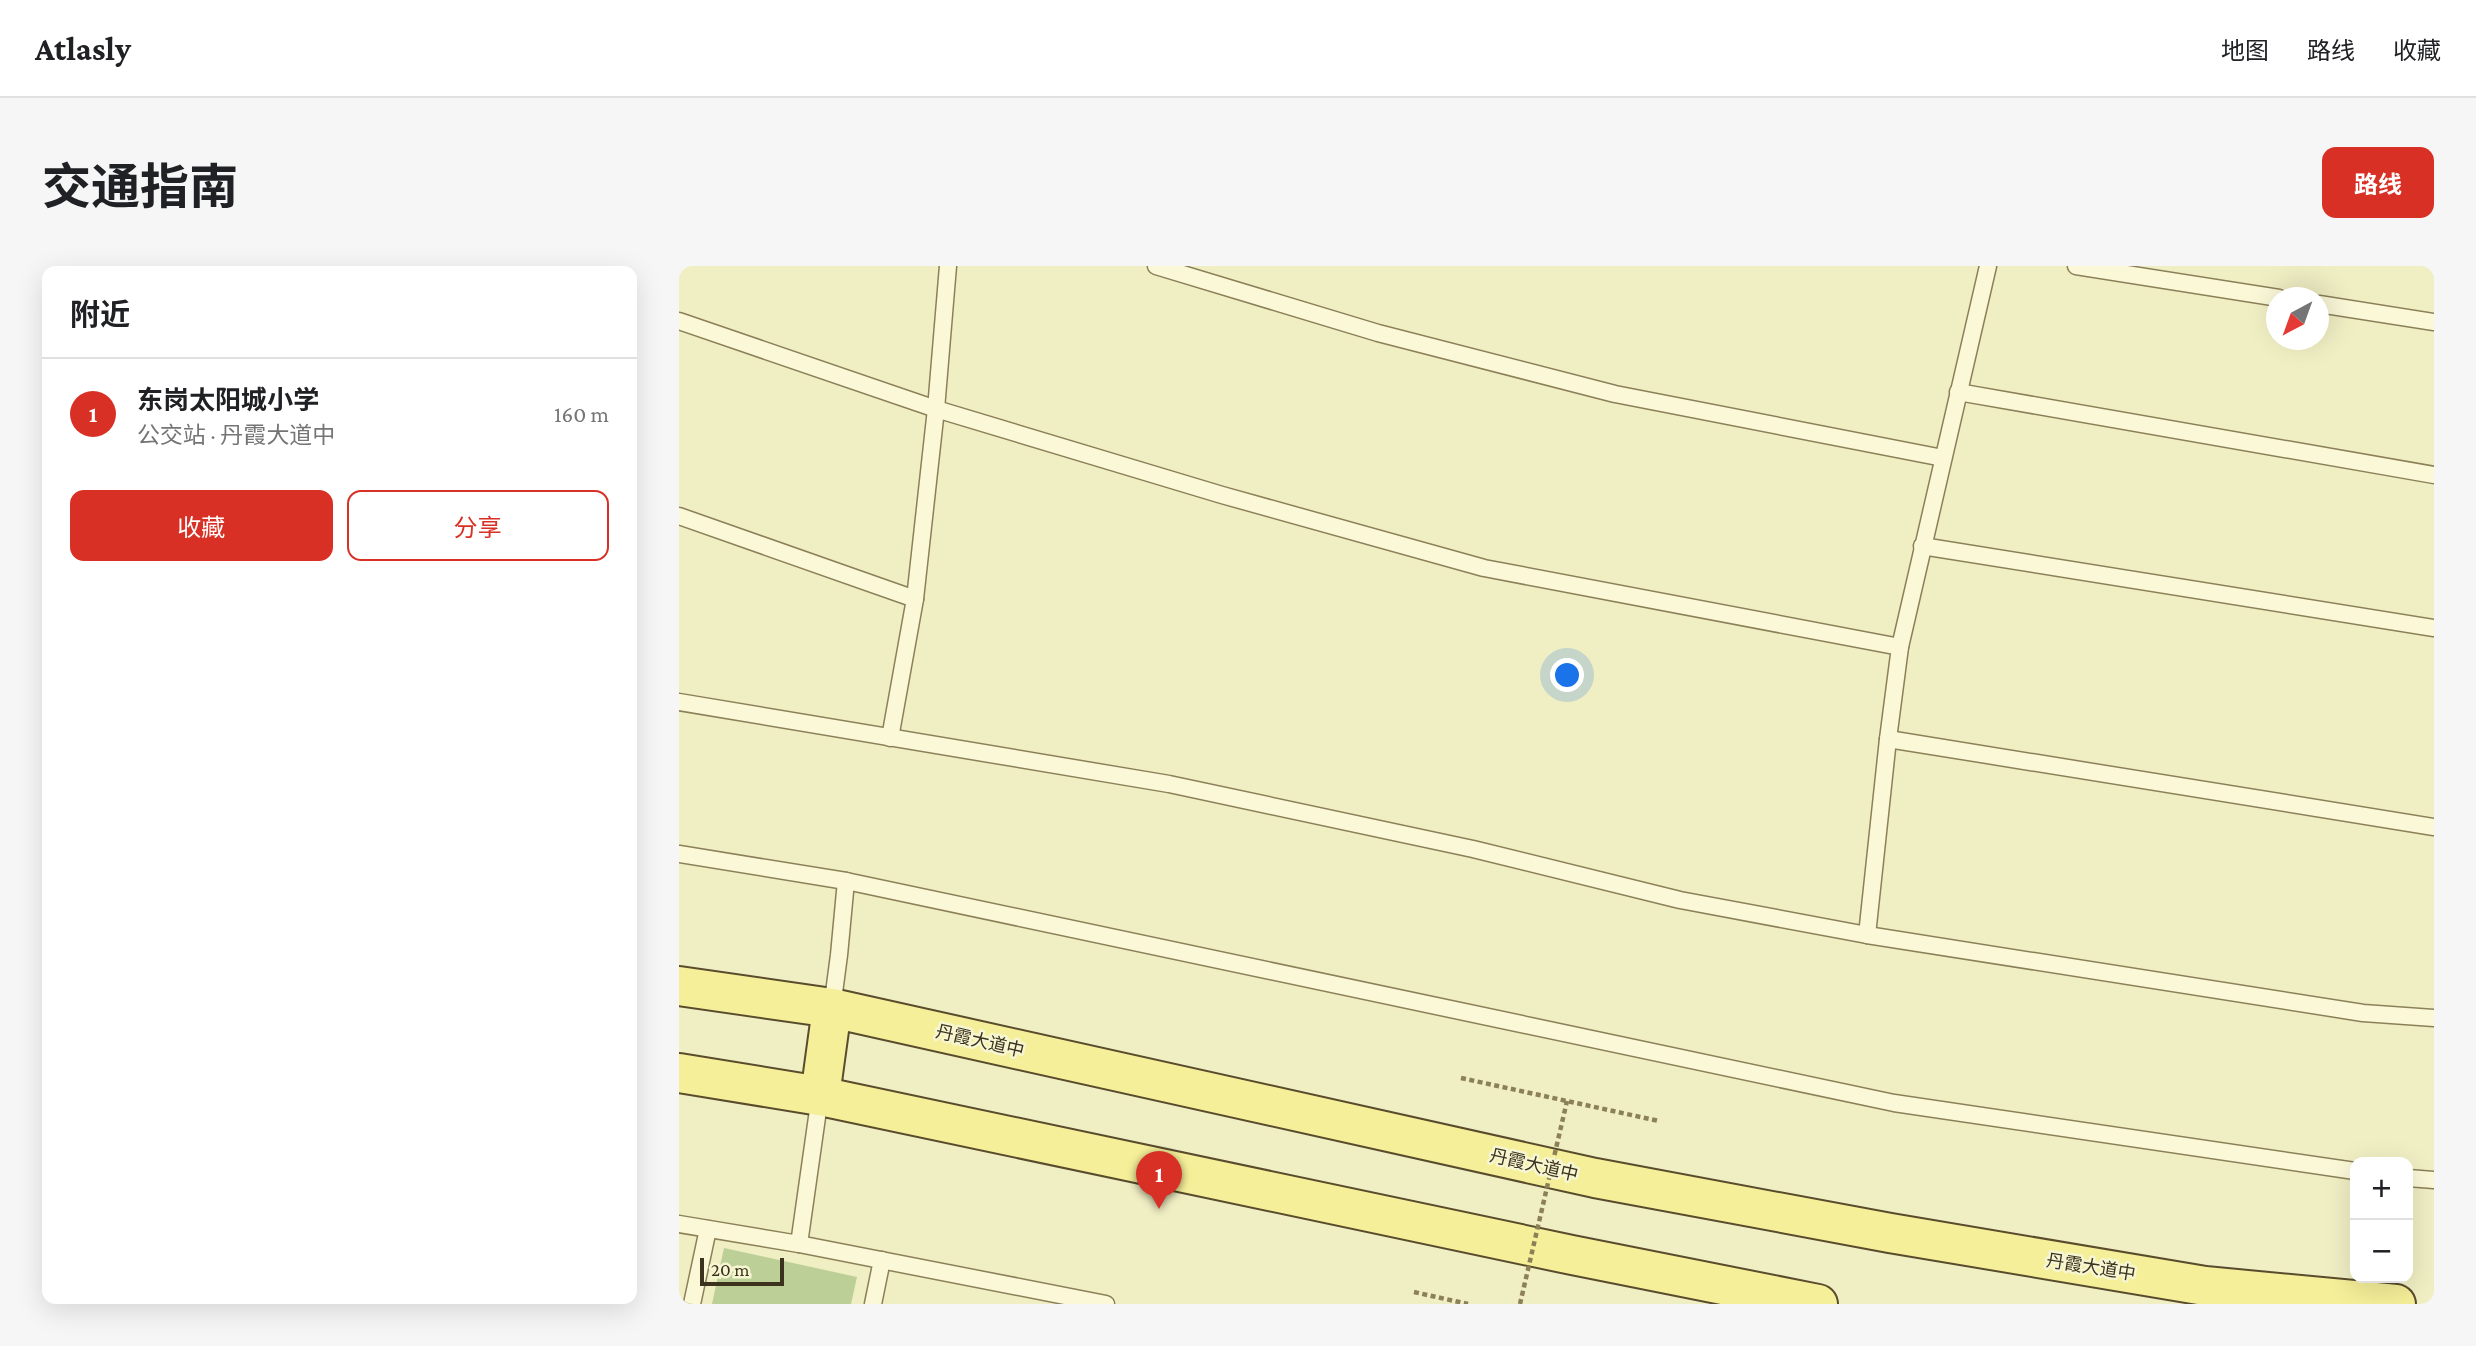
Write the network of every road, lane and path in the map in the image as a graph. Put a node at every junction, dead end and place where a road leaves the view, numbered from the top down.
1 (948, 266) edge
2 (1156, 266) edge
3 (1987, 266) edge
4 (2076, 266) edge
5 (2266, 296) edge
6 (2329, 306) edge
7 (679, 321) edge
8 (2434, 322) edge
9 (1958, 392) junction
10 (936, 409) junction
11 (1943, 458) junction
12 (2434, 475) edge
13 (679, 516) edge
14 (1922, 546) junction
15 (915, 599) junction
16 (2434, 628) edge
17 (1900, 647) junction
18 (679, 702) edge
19 (890, 738) junction
20 (1888, 739) junction
21 (2434, 827) edge
22 (679, 855) edge
23 (846, 881) junction
24 (1867, 935) junction
25 (679, 986) edge
26 (832, 1008) junction
27 (2434, 1018) edge
28 (679, 1073) edge
29 (1461, 1078) dead end
30 (821, 1096) junction
31 (1567, 1101) junction
32 (1659, 1121) dead end
33 (2350, 1170) edge
34 (2413, 1178) edge
35 (2434, 1180) edge
36 (679, 1224) edge
37 (708, 1229) junction
38 (799, 1244) junction
39 (882, 1260) junction
40 (1414, 1292) dead end
41 (1802, 1302) edge
42 (692, 1304) edge
43 (873, 1304) edge
44 (1106, 1304) edge
45 (1468, 1304) edge
46 (1520, 1304) edge
47 (2396, 1304) edge

1 - 10 lane
2 - 11 lane
3 - 9 lane
4 - 5 lane
6 - 8 lane
7 - 10 lane
9 - 11 lane
9 - 12 lane
10 - 15 lane
10 - 17 lane
11 - 14 lane
13 - 15 lane
14 - 16 lane
14 - 17 lane
15 - 19 lane
17 - 20 lane
18 - 19 lane
19 - 24 lane
20 - 21 lane
20 - 24 lane
22 - 23 lane
23 - 26 lane
23 - 33 lane
24 - 27 lane
25 - 26 main road, 丹霞大道中
26 - 30 main road
26 - 47 main road, 丹霞大道中
28 - 30 main road
29 - 31 path
30 - 38 lane
30 - 41 main road
31 - 32 path
31 - 46 path, bridge
34 - 35 lane
36 - 37 lane
37 - 38 lane
37 - 42 lane
38 - 39 lane
39 - 43 lane
39 - 44 lane
40 - 45 path

